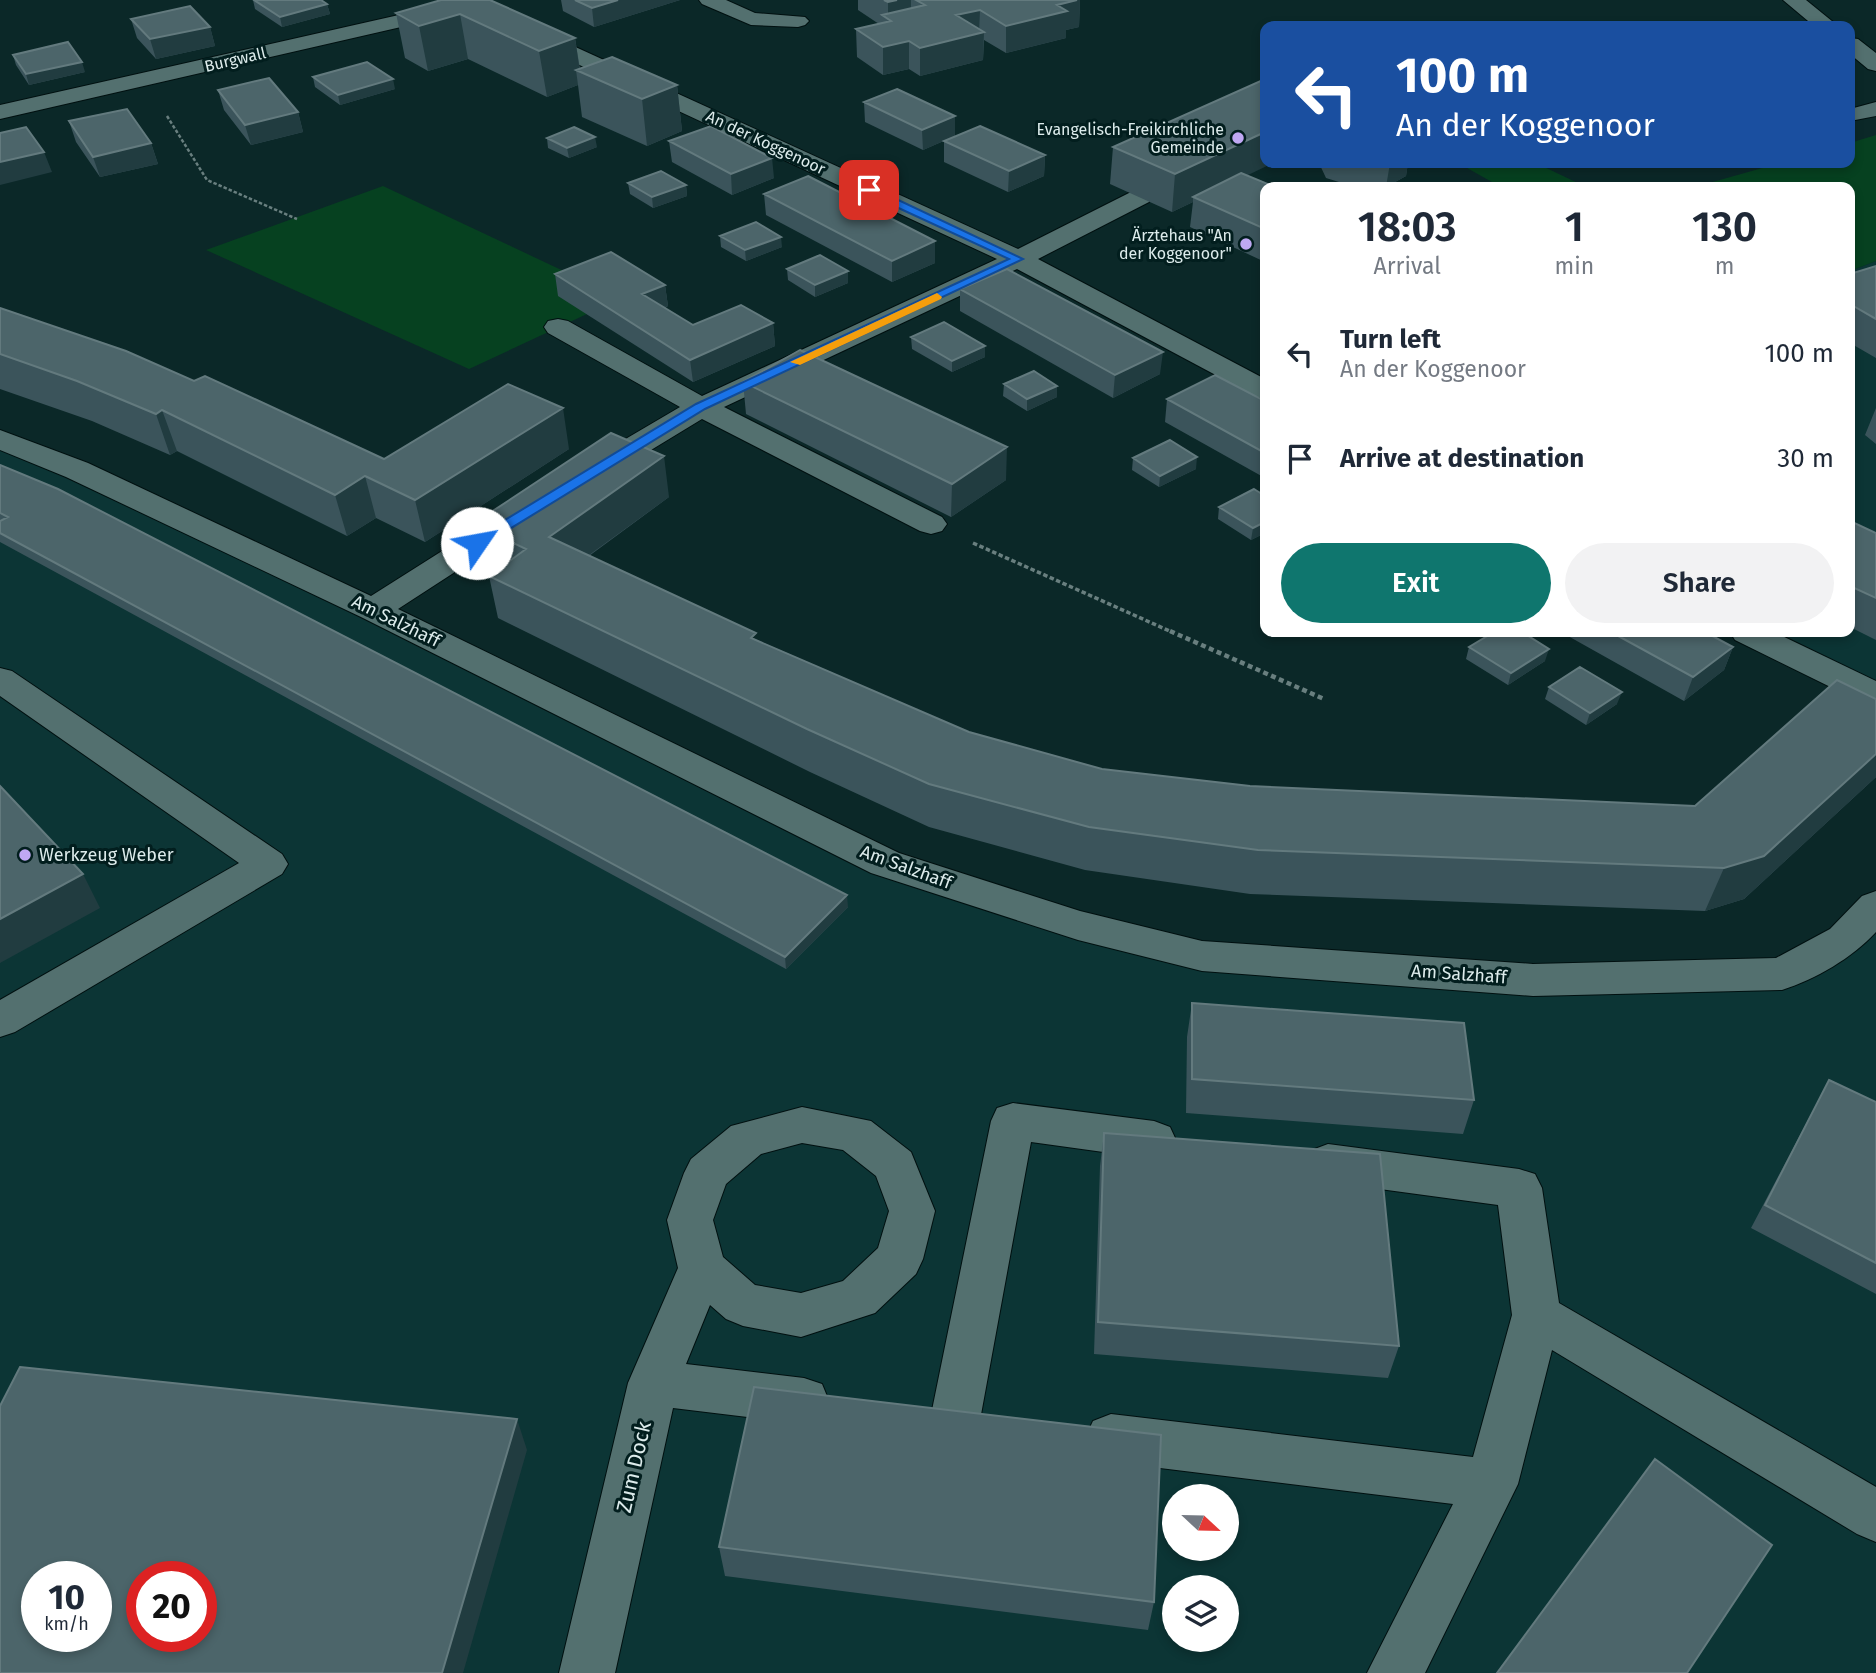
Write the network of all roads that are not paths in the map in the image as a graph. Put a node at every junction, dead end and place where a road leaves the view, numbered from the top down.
1 (709, 0) edge
2 (1793, 0) edge
3 (469, 2) edge
4 (798, 21) dead end
5 (1820, 21) edge
6 (1855, 48) edge
7 (1876, 64) edge
8 (0, 112) edge
9 (1140, 197) edge
10 (1018, 259) junction
11 (558, 327) dead end
12 (1260, 387) edge
13 (701, 407) junction
14 (0, 439) edge
15 (576, 482) edge
16 (541, 502) edge
17 (931, 524) road end
18 (373, 610) junction
19 (1756, 637) edge
20 (0, 679) edge
21 (1876, 695) edge
22 (1876, 906) edge
23 (0, 1020) edge
24 (1191, 1144) edge
25 (1287, 1157) edge
26 (702, 1268) junction
27 (1535, 1315) junction
28 (653, 1383) junction
29 (845, 1406) edge
30 (955, 1419) edge
31 (1065, 1433) edge
32 (1492, 1484) junction
33 (1876, 1516) edge
34 (587, 1673) edge
35 (1395, 1673) edge

1 - 4 street
2 - 5 street
3 - 8 street, Burgwall
3 - 10 street, An der Koggenoor
6 - 7 street
9 - 10 street
10 - 12 street, An der Koggenoor
10 - 13 street
11 - 13 street
13 - 15 street
13 - 17 street
14 - 18 street, Am Salzhaff
16 - 18 street
18 - 22 street, Am Salzhaff
19 - 21 street
20 - 23 street
24 - 30 street
25 - 27 street
26 - 26 street
26 - 28 street, Zum Dock
27 - 32 street
27 - 33 street
28 - 29 street
28 - 34 street, Zum Dock
31 - 32 street
32 - 35 street

